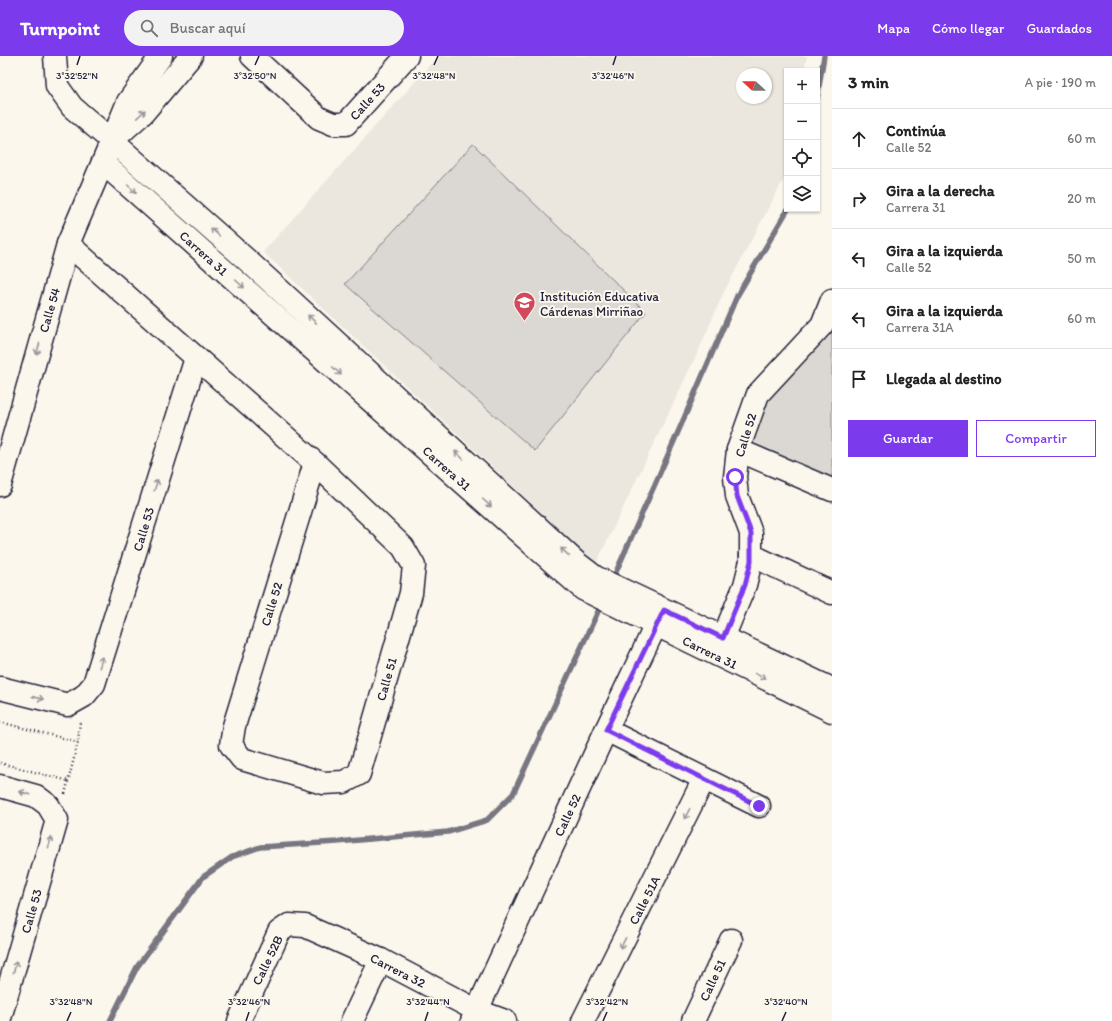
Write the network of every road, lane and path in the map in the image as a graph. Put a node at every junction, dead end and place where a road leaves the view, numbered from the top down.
1 (55, 56) edge
2 (161, 56) edge
3 (191, 56) edge
4 (252, 56) edge
5 (407, 56) edge
6 (112, 140) junction
7 (103, 163) junction
8 (68, 244) junction
9 (832, 300) edge
10 (827, 328) edge
11 (196, 358) junction
12 (738, 450) junction
13 (315, 464) junction
14 (0, 485) edge
15 (832, 490) edge
16 (751, 555) junction
17 (594, 585) junction
18 (832, 593) edge
19 (660, 618) junction
20 (723, 638) junction
21 (0, 688) edge
22 (832, 689) edge
23 (84, 696) junction
24 (832, 712) edge
25 (0, 722) edge
26 (606, 730) junction
27 (78, 742) junction
28 (0, 763) edge
29 (704, 779) junction
30 (344, 782) joint
31 (0, 786) edge
32 (759, 806) dead end
33 (289, 925) joint
34 (731, 940) dead end
35 (382, 960) junction
36 (475, 1016) edge
37 (0, 1018) edge
38 (239, 1021) edge
39 (352, 1021) edge
40 (505, 1021) edge
41 (584, 1021) edge
42 (693, 1021) edge

1 - 6 street, Carrera 31
2 - 6 street, Calle 54
6 -> 3 street, Calle 54
4 - 5 street, Calle 53
6 - 7 street, Calle 54
17 -> 6 street, Carrera 31
7 - 8 street, Calle 54
7 -> 17 street, Carrera 31
8 - 11 street
8 -> 14 street, Calle 54
9 - 10 street, Calle 52
10 - 12 street, Calle 52
11 - 13 street
23 -> 11 street, Calle 53
12 - 15 street
12 - 16 street, Calle 52
13 - 30 street, Calle 51
13 - 30 street, Calle 52
16 - 18 street
16 - 20 street, Calle 52
17 - 19 street, Carrera 31
19 - 20 street, Carrera 31
19 -> 24 street, Carrera 31
19 - 26 street, Calle 52
20 - 22 street, Carrera 31
21 -> 23 street
23 - 27 path
25 - 27 path
26 - 29 street
26 - 36 street, Calle 52
27 - 28 path
29 - 32 street
29 -> 41 street, Calle 51A
37 -> 31 street, Calle 53
33 - 35 street, Carrera 32
33 - 38 street, Calle 52B
34 - 42 street, Calle 51
35 - 36 street, Carrera 32
35 - 39 street
36 - 40 street, Carrera 32

